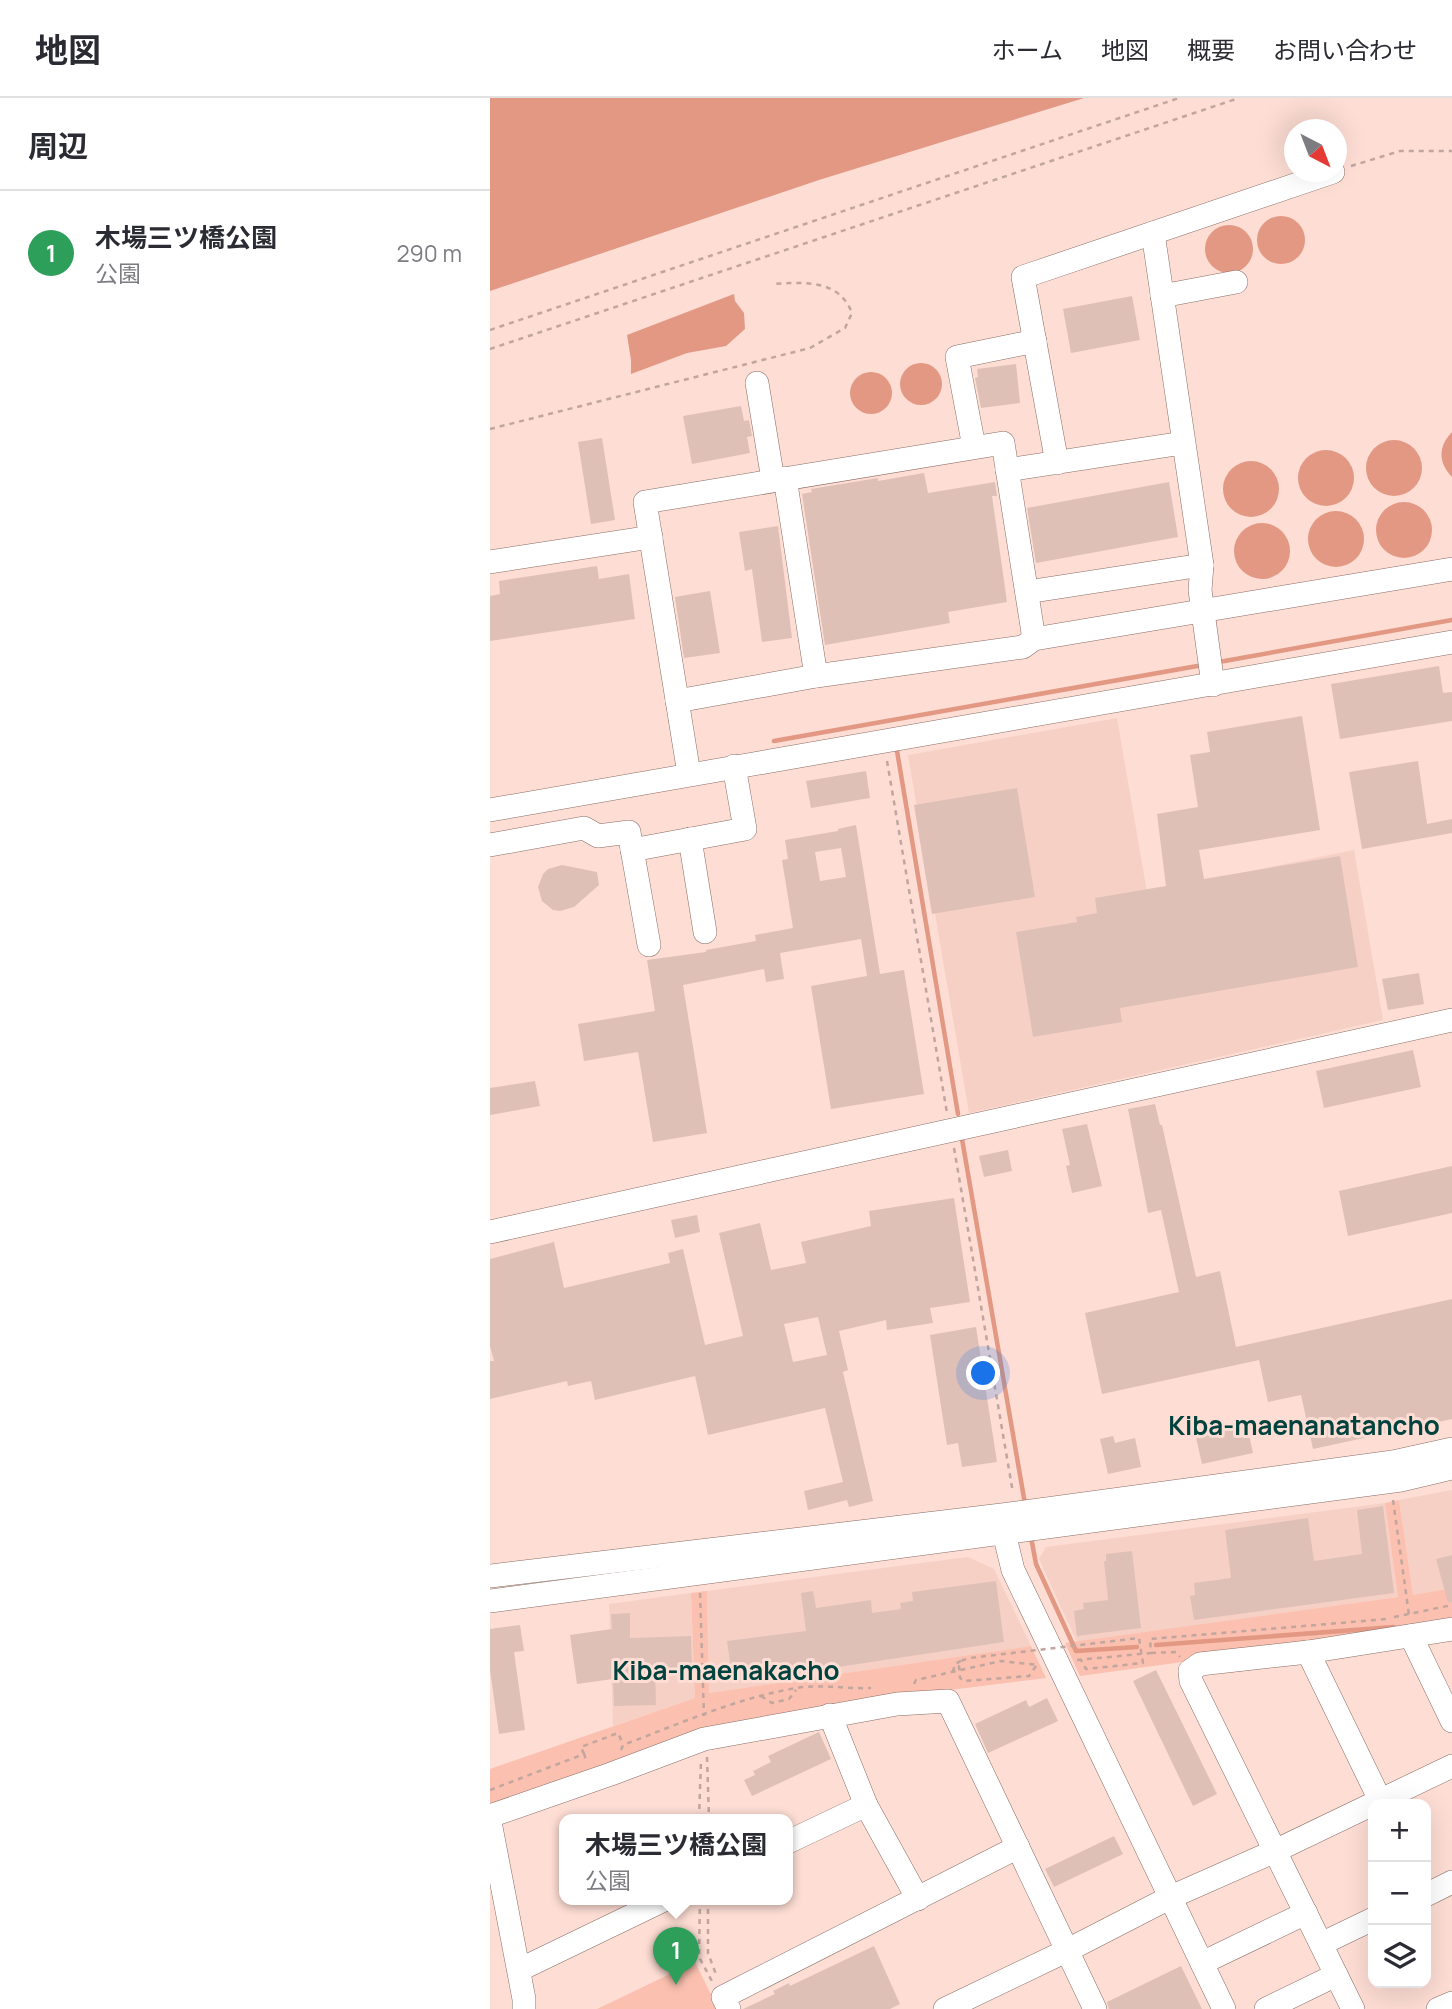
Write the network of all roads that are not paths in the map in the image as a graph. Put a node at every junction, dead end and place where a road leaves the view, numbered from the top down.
1 (1304, 182) edge
2 (1153, 233) junction
3 (1237, 282) dead end
4 (1162, 296) junction
5 (1035, 341) junction
6 (757, 383) dead end
7 (1183, 443) junction
8 (974, 447) junction
9 (1056, 463) junction
10 (1007, 470) junction
11 (779, 479) junction
12 (651, 537) junction
13 (490, 562) edge
14 (1202, 565) junction
15 (1452, 569) edge
16 (1027, 592) junction
17 (1203, 610) junction
18 (1034, 639) junction
19 (1452, 642) edge
20 (816, 676) junction
21 (1213, 685) junction
22 (677, 701) junction
23 (734, 766) junction
24 (689, 774) junction
25 (490, 810) edge
26 (690, 839) junction
27 (490, 845) edge
28 (632, 850) junction
29 (705, 932) dead end
30 (649, 945) dead end
31 (1452, 1020) edge
32 (490, 1232) edge
33 (1452, 1449) edge
34 (1452, 1468) edge
35 (1006, 1515) junction
36 (490, 1576) edge
37 (490, 1601) edge
38 (1410, 1625) junction
39 (1452, 1629) edge
40 (1308, 1652) junction
41 (830, 1715) junction
42 (1452, 1721) edge
43 (1452, 1766) edge
44 (1380, 1799) edge
45 (1382, 1799) edge
46 (866, 1805) junction
47 (1368, 1806) edge
48 (490, 1816) edge
49 (490, 1822) edge
50 (793, 1840) edge
51 (1018, 1847) junction
52 (1275, 1851) junction
53 (1452, 1882) edge
54 (1431, 1892) edge
55 (1171, 1897) junction
56 (918, 1899) junction
57 (654, 1905) edge
58 (1306, 1913) junction
59 (1368, 1921) edge
60 (1321, 1944) junction
61 (1066, 1951) junction
62 (1202, 1963) junction
63 (519, 1970) junction
64 (1336, 1975) junction
65 (726, 2003) edge
66 (1452, 2003) edge
67 (524, 2009) edge
68 (945, 2009) edge
69 (1095, 2009) edge
70 (1224, 2009) edge
71 (1266, 2009) edge
72 (1353, 2009) edge
73 (1438, 2009) edge

1 - 2 street
2 - 4 street
2 - 5 street
3 - 4 street
4 - 7 street
5 - 8 street
5 - 9 street
6 - 11 street
7 - 9 street
7 - 14 street
8 - 10 street
8 - 11 street
9 - 10 street
10 - 16 street
11 - 12 street
11 - 20 street
12 - 13 street
12 - 22 street
14 - 16 street
14 - 17 street
15 - 17 street
16 - 18 street
17 - 18 street
17 - 21 street
18 - 20 street
19 - 21 street
20 - 22 street
21 - 23 street
22 - 24 street
23 - 24 street
23 - 26 street
24 - 25 street
26 - 28 street
26 - 29 street
27 - 28 street
28 - 30 street
31 - 32 street
33 - 35 street
34 - 35 street
35 - 36 street
35 - 37 street
35 - 55 street
38 - 39 street
38 - 40 street
38 - 42 street
40 - 44 street
40 - 52 street
41 - 46 street
41 - 48 street
41 - 51 street
43 - 45 street
46 - 50 street
46 - 56 street
47 - 52 street
49 - 63 street
51 - 56 street
51 - 61 street
52 - 55 street
52 - 58 street
53 - 54 street
55 - 61 street
55 - 62 street
56 - 65 street
57 - 63 street
58 - 60 street
58 - 62 street
59 - 60 street
60 - 64 street
61 - 68 street
61 - 69 street
62 - 70 street
63 - 67 street
64 - 71 street
64 - 72 street
66 - 73 street

